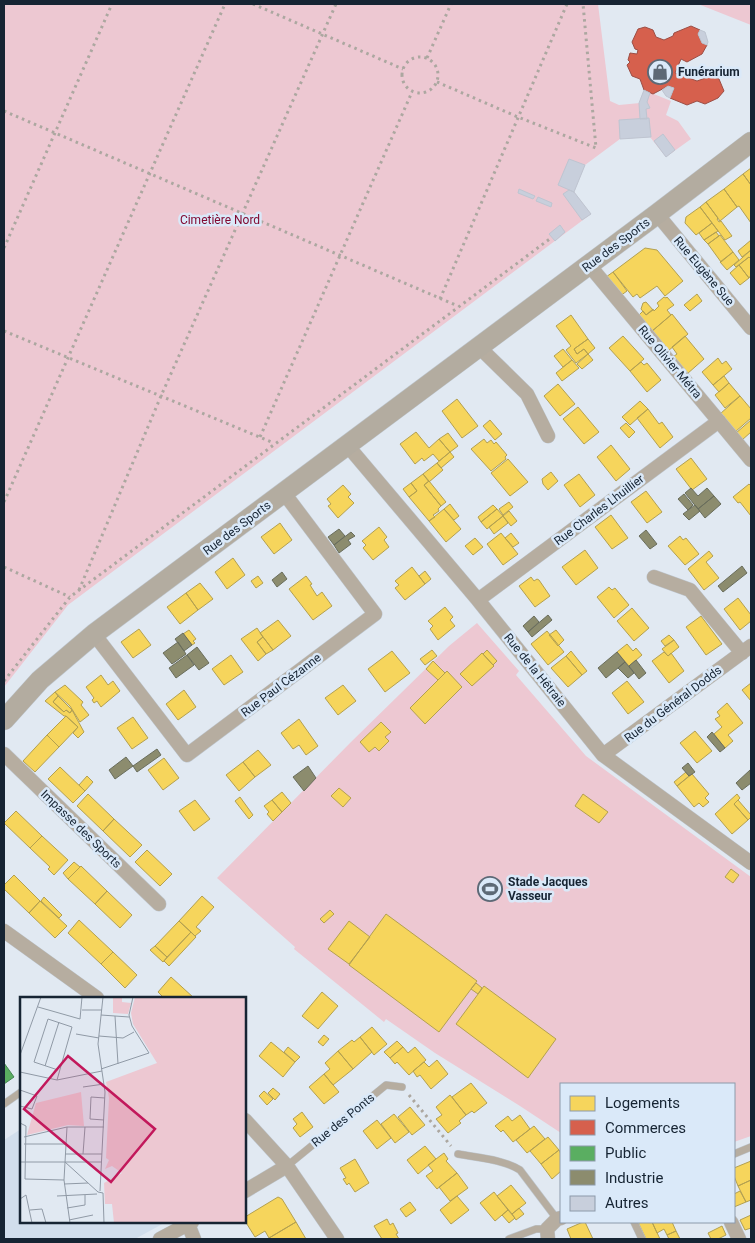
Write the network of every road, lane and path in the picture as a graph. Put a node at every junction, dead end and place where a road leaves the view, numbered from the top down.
1 (112, 4) edge
2 (225, 4) edge
3 (253, 4) edge
4 (336, 4) edge
5 (451, 4) edge
6 (568, 4) edge
7 (583, 4) edge
8 (323, 34) junction
9 (427, 58) junction
10 (403, 69) junction
11 (437, 82) junction
12 (412, 92) junction
13 (4, 111) edge
14 (518, 117) junction
15 (55, 133) junction
16 (751, 142) edge
17 (149, 174) junction
18 (243, 214) junction
19 (657, 214) junction
20 (550, 238) dead end
21 (4, 248) edge
22 (340, 256) junction
23 (589, 265) junction
24 (440, 299) junction
25 (459, 307) junction
26 (751, 328) edge
27 (4, 331) edge
28 (479, 347) junction
29 (68, 358) junction
30 (161, 396) junction
31 (719, 421) junction
32 (548, 436) dead end
33 (260, 437) junction
34 (275, 443) junction
35 (347, 445) junction
36 (751, 460) edge
37 (284, 493) junction
38 (4, 502) edge
39 (4, 568) edge
40 (654, 578) dead end
41 (78, 590) junction
42 (70, 596) junction
43 (478, 600) junction
44 (94, 634) junction
45 (747, 649) edge
46 (4, 680) edge
47 (4, 720) edge
48 (4, 754) edge
49 (603, 755) junction
50 (751, 863) edge
51 (159, 904) dead end
52 (4, 931) edge
53 (96, 997) edge
54 (402, 1087) joint
55 (20, 1093) edge
56 (4, 1104) edge
57 (246, 1121) edge
58 (751, 1147) edge
59 (458, 1154) joint
60 (735, 1154) edge
61 (287, 1166) junction
62 (246, 1190) edge
63 (559, 1218) edge
64 (190, 1223) edge
65 (634, 1223) edge
66 (731, 1223) edge
67 (548, 1234) edge
68 (160, 1239) edge
69 (194, 1239) edge
70 (337, 1239) edge
71 (509, 1239) edge
72 (642, 1239) edge
73 (739, 1239) edge

1 - 15 path
2 - 17 path
3 - 8 path
4 - 8 path
5 - 9 path
6 - 14 path
7 - 14 path
8 - 10 path
8 - 18 path
9 - 10 path
9 - 11 path
10 - 12 path
11 - 12 path
11 - 14 path
12 - 22 path
13 - 15 path
14 - 24 path
15 - 17 path
15 - 21 path
16 - 19 street, Rue des Sports
17 - 18 path
17 - 29 path
18 - 22 path
18 - 30 path
19 - 23 street, Rue des Sports
19 - 26 street, Rue Eugène Sue
20 - 25 path
22 - 24 path
22 - 33 path
23 - 28 street, Rue des Sports
23 - 31 street, Rue Olivier Métra
24 - 25 path
25 - 34 path
27 - 29 path
28 - 32 street
28 - 35 street, Rue des Sports
29 - 30 path
29 - 38 path
30 - 33 path
30 - 41 path
31 - 36 street, Rue Olivier Métra
31 - 43 street, Rue Charles Lhuillier
33 - 34 path
34 - 41 path
35 - 37 street, Rue des Sports
35 - 43 street, Rue de la Hêtraie
37 - 44 street, Rue des Sports
37 - 44 street, Rue Paul Cézanne
39 - 42 path
40 - 45 street, Rue du Général Dodds
41 - 42 path
42 - 46 path
43 - 49 street, Rue de la Hêtraie
44 - 47 street, Rue des Sports
45 - 49 street, Rue du Général Dodds
48 - 51 street, Impasse des Sports
49 - 50 street, Rue de la Hêtraie
52 - 53 street
54 - 59 path
54 - 61 lane, Rue des Ponts
55 - 56 lane
57 - 61 street
58 - 60 lane
59 - 63 lane
61 - 62 street
61 - 70 street
63 - 67 street
64 - 68 street
64 - 69 street
65 - 72 lane
66 - 73 street
67 - 71 lane

